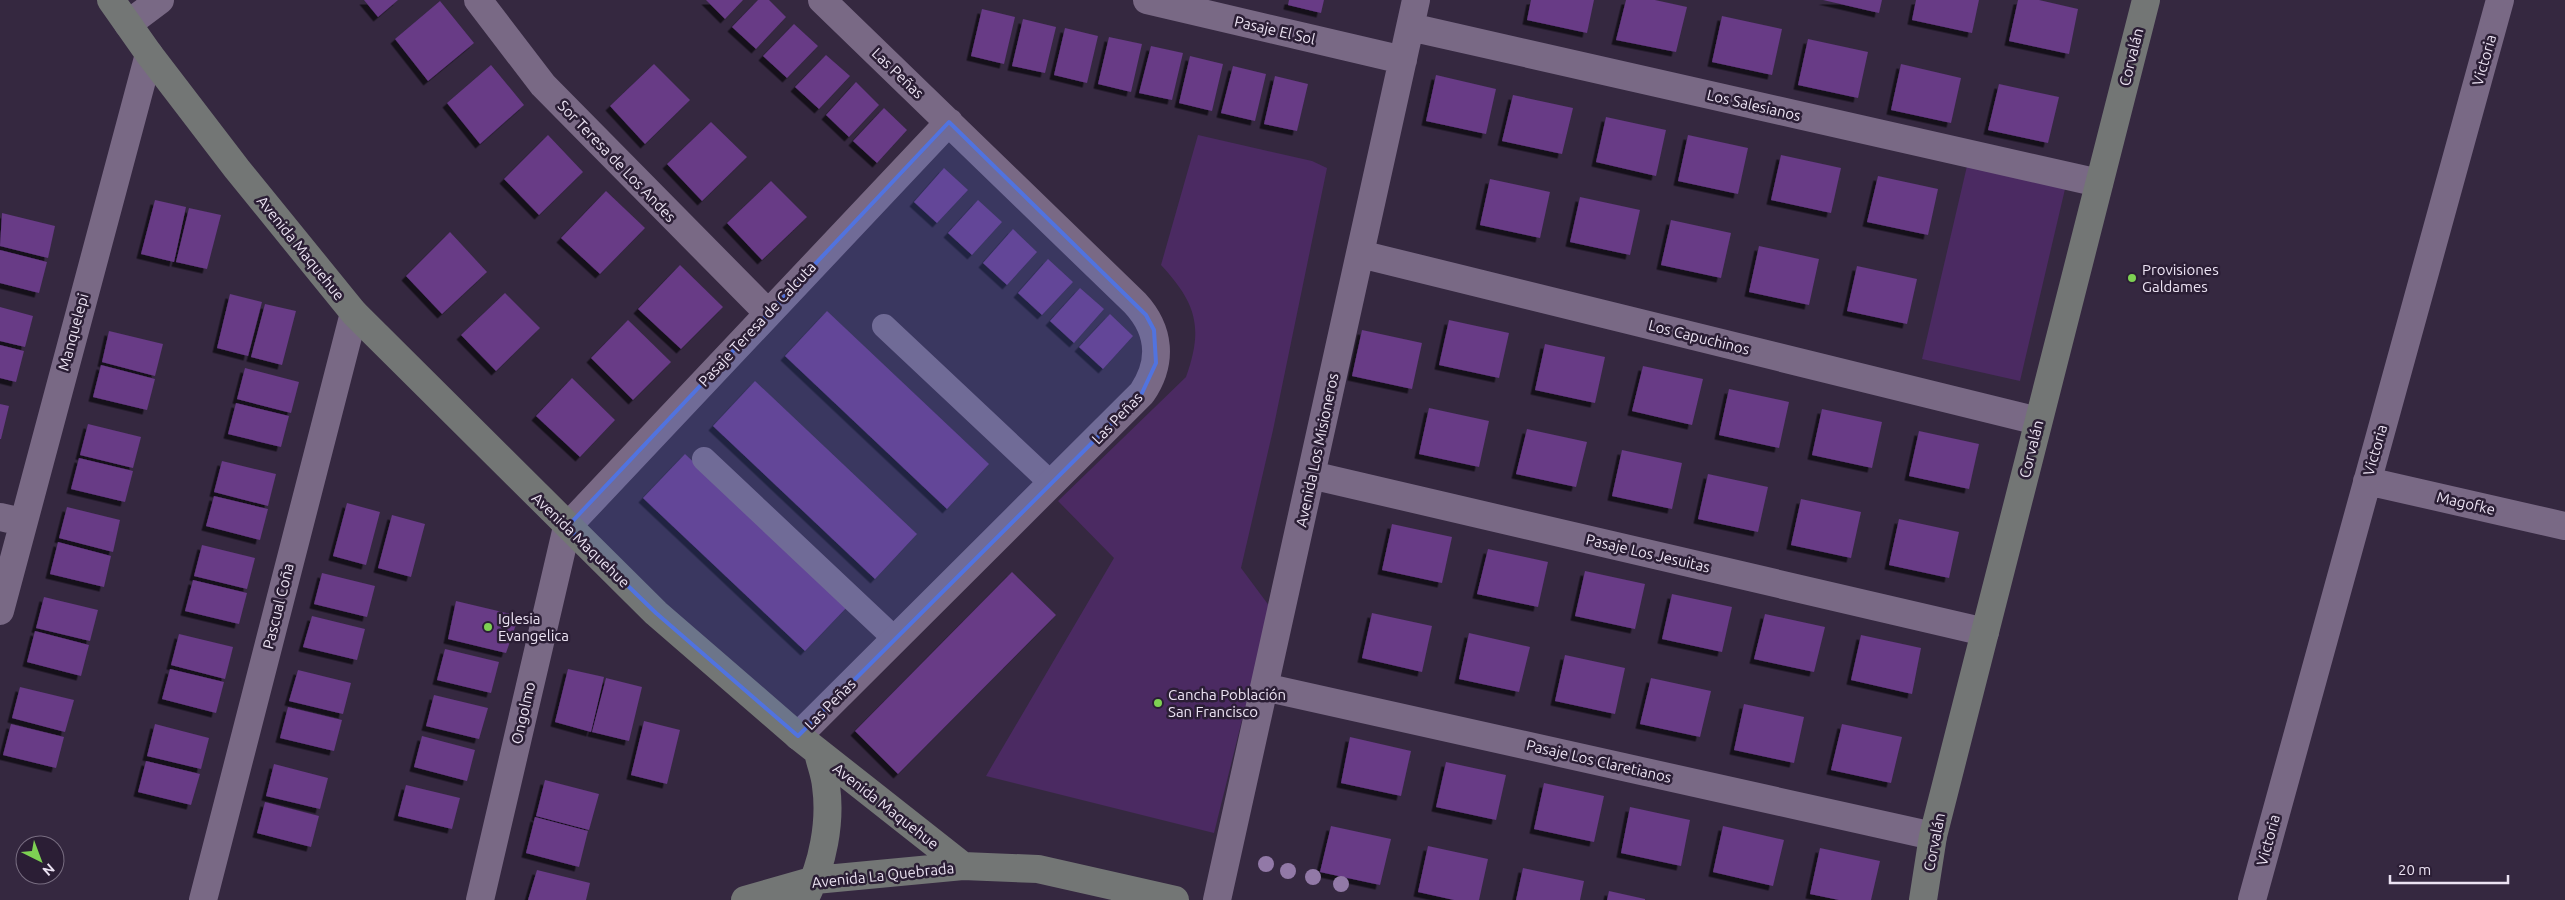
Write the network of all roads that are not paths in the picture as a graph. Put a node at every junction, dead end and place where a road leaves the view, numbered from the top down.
1 (111, 0) edge
2 (160, 0) edge
3 (478, 0) edge
4 (822, 0) edge
5 (1147, 0) edge
6 (1416, 0) edge
7 (2146, 0) edge
8 (2500, 0) edge
9 (128, 24) junction
10 (1410, 27) junction
11 (149, 54) junction
12 (1402, 60) junction
13 (949, 122) junction
14 (2099, 184) junction
15 (1360, 254) junction
16 (354, 313) junction
17 (768, 313) junction
18 (884, 326) dead end
19 (2038, 421) junction
20 (704, 459) dead end
21 (1311, 475) junction
22 (2367, 480) junction
23 (1052, 484) junction
24 (11, 520) edge
25 (566, 526) junction
26 (2565, 526) edge
27 (0, 611) edge
28 (1985, 632) junction
29 (895, 639) junction
30 (1264, 687) junction
31 (808, 744) junction
32 (1933, 836) junction
33 (963, 866) junction
34 (809, 890) edge
35 (203, 900) edge
36 (480, 900) edge
37 (745, 900) edge
38 (1175, 900) edge
39 (1217, 900) edge
40 (1923, 900) edge
41 (2252, 900) edge

1 - 9 street, Avenida Maquehue
2 - 9 street
3 - 17 street, Sor Teresa de Los Andes
4 - 13 street, Las Peñas
5 - 12 street, Pasaje El Sol
6 - 10 street, Avenida Los Misioneros
7 - 14 street, Corvalán
8 - 22 street, Victoria
9 - 11 street, Avenida Maquehue
10 - 12 street, Avenida Los Misioneros
10 - 14 street, Los Salesianos
11 - 16 street, Avenida Maquehue
11 - 24 street, Manquelepi
12 - 15 street, Avenida Los Misioneros
13 - 17 street, Pasaje Teresa de Calcuta
13 - 23 street, Las Peñas
14 - 19 street, Corvalán
15 - 19 street, Los Capuchinos
15 - 21 street, Avenida Los Misioneros
16 - 25 street, Avenida Maquehue
16 - 35 street, Pascual Coña
17 - 25 street, Pasaje Teresa de Calcuta
18 - 23 lane
19 - 28 street, Corvalán
20 - 29 lane
21 - 28 street, Pasaje Los Jesuitas
21 - 30 street, Avenida Los Misioneros
22 - 26 street, Magofke
22 - 41 street, Victoria
23 - 29 street, Las Peñas
24 - 27 street, Manquelepi
25 - 31 street, Avenida Maquehue
25 - 36 street, Ongolmo
28 - 32 street, Corvalán
29 - 31 street, Las Peñas
30 - 32 street, Pasaje Los Claretianos
30 - 39 street, Avenida Los Misioneros
31 - 33 street, Avenida Maquehue
31 - 34 street
32 - 40 street, Corvalán
33 - 34 street, Avenida La Quebrada
33 - 38 street
34 - 37 street, Avenida La Quebrada

